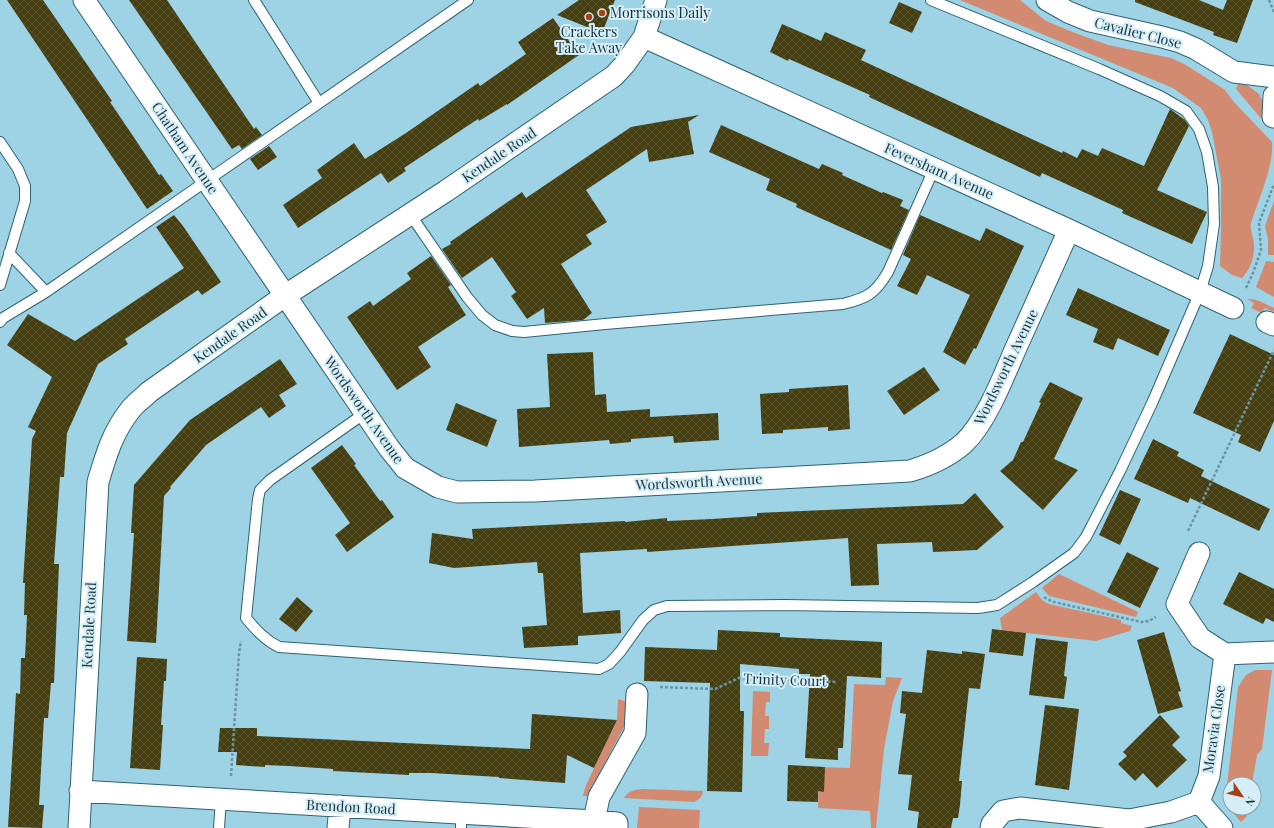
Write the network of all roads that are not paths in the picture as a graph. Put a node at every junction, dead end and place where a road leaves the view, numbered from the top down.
1 (84, 0) edge
2 (254, 0) edge
3 (468, 0) edge
4 (656, 0) edge
5 (931, 0) edge
6 (1047, 0) edge
7 (644, 37) junction
8 (1274, 77) edge
9 (1274, 96) edge
10 (319, 103) junction
11 (1273, 117) dead end
12 (0, 142) edge
13 (934, 169) junction
14 (208, 182) junction
15 (410, 214) junction
16 (1069, 230) junction
17 (9, 253) junction
18 (0, 285) edge
19 (46, 292) junction
20 (1200, 292) junction
21 (286, 295) junction
22 (1233, 308) road end
23 (0, 322) edge
24 (365, 413) junction
25 (1199, 553) road end
26 (1274, 652) edge
27 (1225, 654) junction
28 (637, 694) road end
29 (80, 791) junction
30 (226, 800) junction
31 (1199, 802) junction
32 (340, 806) junction
33 (461, 821) edge
34 (594, 821) junction
35 (79, 828) edge
36 (219, 828) edge
37 (338, 828) edge
38 (617, 828) edge
39 (991, 828) edge
40 (1222, 828) edge

1 - 14 street, Chatham Avenue
2 - 10 lane
3 - 10 lane
4 - 7 street, Kendale Road
5 - 20 lane
6 - 8 street, Cavalier Close
7 - 13 street, Feversham Avenue
7 - 15 street, Kendale Road
9 - 11 street
10 - 14 lane
12 - 17 lane
13 - 15 lane
13 - 16 street, Feversham Avenue
14 - 19 lane
14 - 21 street, Chatham Avenue
15 - 21 street, Kendale Road
16 - 20 street, Feversham Avenue
16 - 24 street, Wordsworth Avenue
17 - 18 lane
17 - 19 lane
19 - 23 lane
20 - 22 street, Feversham Avenue
20 - 24 lane
21 - 24 street, Wordsworth Avenue
21 - 29 street, Kendale Road
25 - 27 street
26 - 27 street
27 - 31 street, Moravia Close
28 - 34 street
29 - 30 street, Brendon Road
29 - 35 street, Kendale Road
30 - 32 street, Brendon Road
30 - 36 lane
31 - 39 street
31 - 40 street
32 - 33 street, Brendon Road
32 - 37 street
33 - 34 street, Brendon Road
34 - 38 street, Brendon Road

